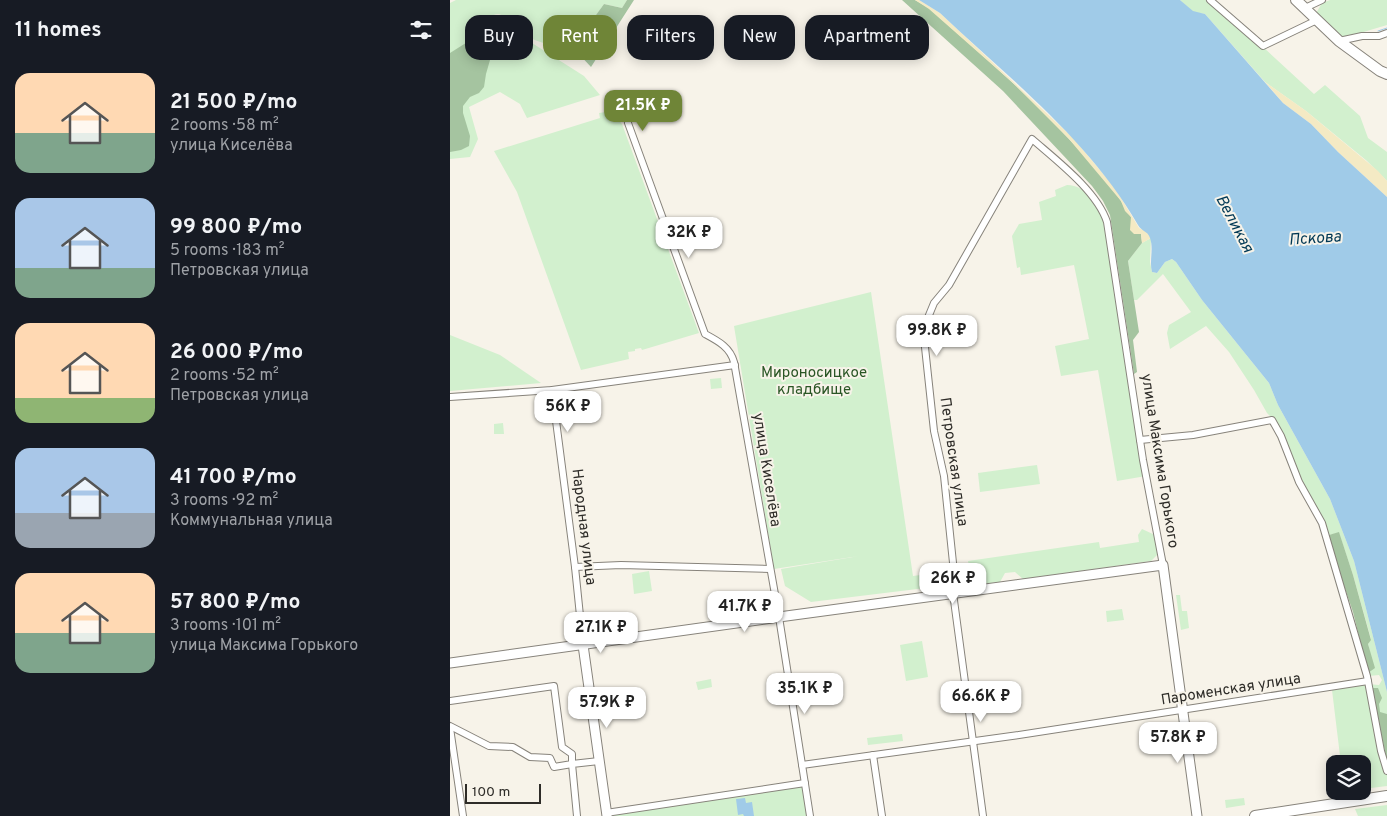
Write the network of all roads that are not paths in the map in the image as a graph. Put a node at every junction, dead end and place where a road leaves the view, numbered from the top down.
1 (1210, 0) edge
2 (1296, 0) edge
3 (1322, 0) edge
4 (1304, 8) junction
5 (1317, 20) junction
6 (1387, 33) edge
7 (1339, 41) junction
8 (1387, 74) edge
9 (628, 123) dead end
10 (1032, 139) joint
11 (735, 365) junction
12 (552, 390) junction
13 (450, 397) edge
14 (1140, 440) junction
15 (1163, 565) junction
16 (575, 567) junction
17 (770, 569) junction
18 (953, 593) junction
19 (779, 616) junction
20 (583, 645) junction
21 (450, 663) edge
22 (1368, 681) junction
23 (450, 701) edge
24 (1183, 709) junction
25 (450, 727) edge
26 (972, 742) junction
27 (873, 755) junction
28 (599, 761) junction
29 (572, 764) junction
30 (802, 765) junction
31 (1387, 771) edge
32 (805, 783) junction
33 (1387, 796) edge
34 (606, 815) edge
35 (463, 816) edge
36 (577, 816) edge
37 (810, 816) edge
38 (882, 816) edge
39 (983, 816) edge
40 (1198, 816) edge
41 (1255, 816) edge

1 - 5 street
2 - 4 main road
3 - 4 street
4 - 5 main road
5 - 7 main road
6 - 7 street
7 - 8 main road
9 - 11 street, улица Киселёва
10 - 14 street, улица Максима Горького
10 - 18 street, Петровская улица
11 - 12 street
11 - 17 street, улица Киселёва
12 - 13 street
12 - 16 street, Народная улица
14 - 15 street, улица Максима Горького
14 - 22 street
15 - 18 main road
15 - 24 main road, улица Максима Горького
16 - 17 street
16 - 20 street, Народная улица
17 - 19 street, улица Киселёва
18 - 19 main road
18 - 26 street, Петровская улица
19 - 20 main road
19 - 30 street, улица Киселёва
20 - 21 main road
20 - 28 main road, Народная улица
22 - 24 street, Пароменская улица
22 - 31 street
23 - 29 street
24 - 26 street, Пароменская улица
24 - 40 main road, улица Максима Горького
25 - 29 street
25 - 35 street
26 - 27 street, Пароменская улица
26 - 39 street, Петровская улица
27 - 30 street, Пароменская улица
27 - 38 street
28 - 29 street
28 - 34 main road, Народная улица
29 - 36 street
30 - 32 street, улица Киселёва
32 - 34 street
32 - 37 street, улица Киселёва
33 - 41 main road

